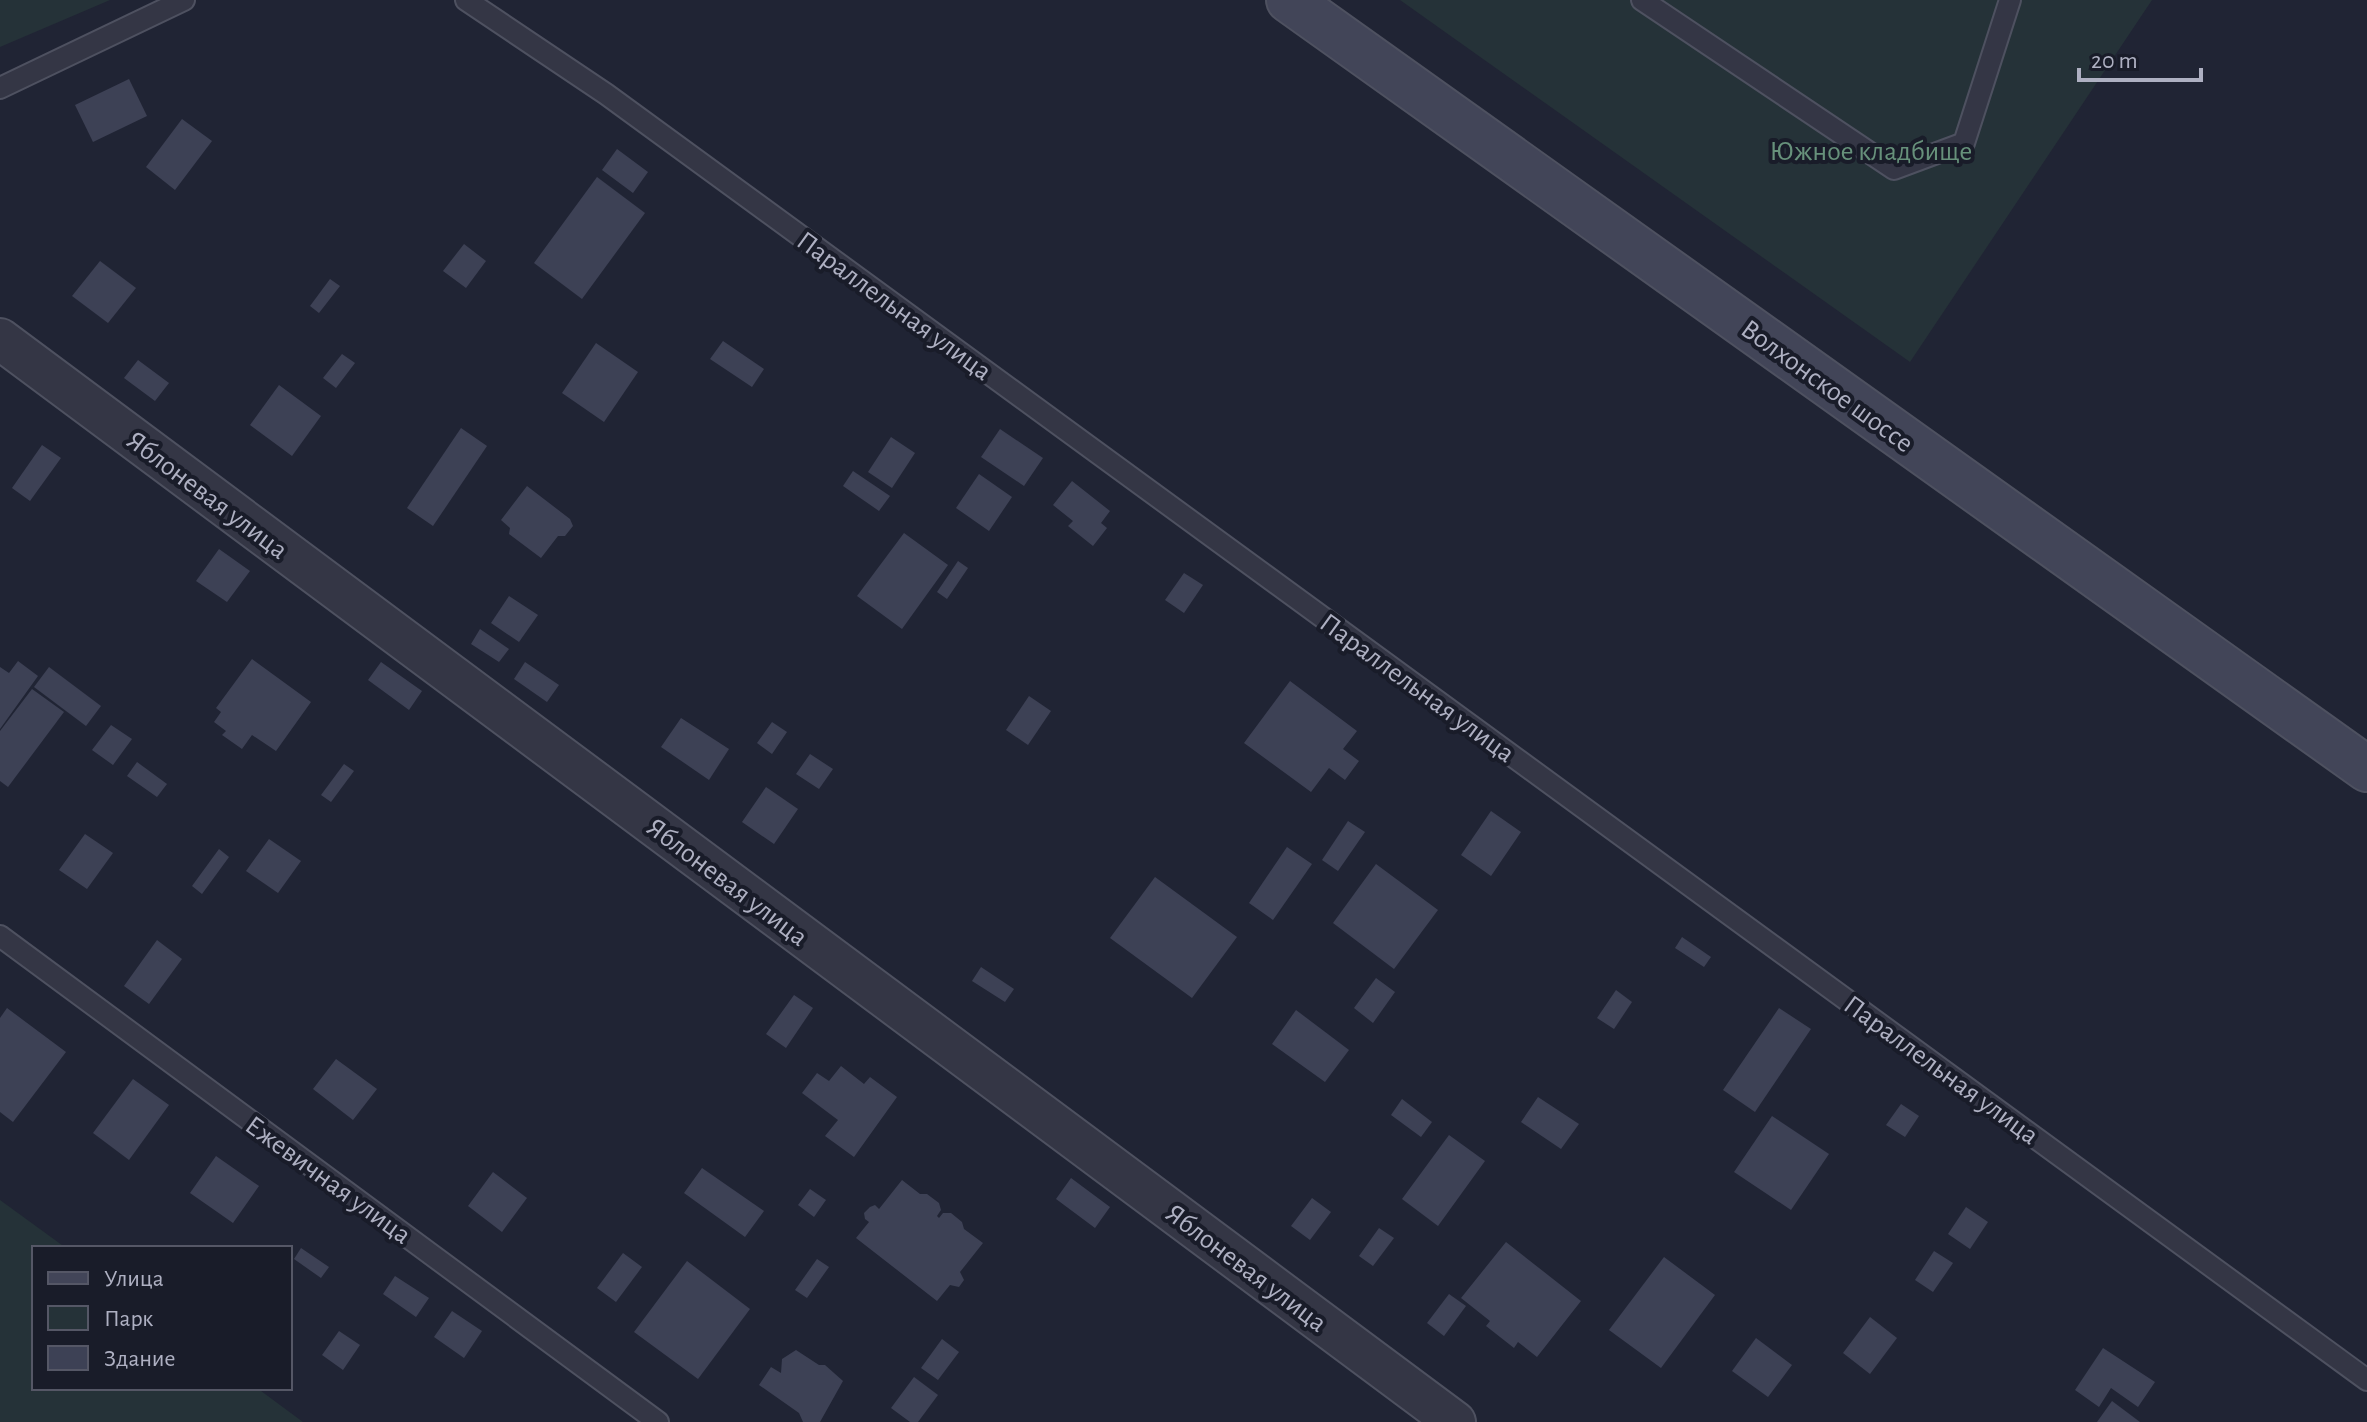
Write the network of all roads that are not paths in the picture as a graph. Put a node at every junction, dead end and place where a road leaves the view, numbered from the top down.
1 (184, 0) edge
2 (466, 0) edge
3 (1289, 0) edge
4 (1642, 0) edge
5 (2010, 0) edge
6 (0, 88) edge
7 (0, 339) edge
8 (2367, 769) edge
9 (0, 936) edge
10 (2367, 1380) edge
11 (658, 1422) edge
12 (1455, 1422) edge

1 - 6 lane
2 - 10 lane, Параллельная улица
3 - 8 main road, Волхонское шоссе
4 - 5 lane
7 - 12 street, Яблоневая улица
9 - 11 lane, Ежевичная улица

